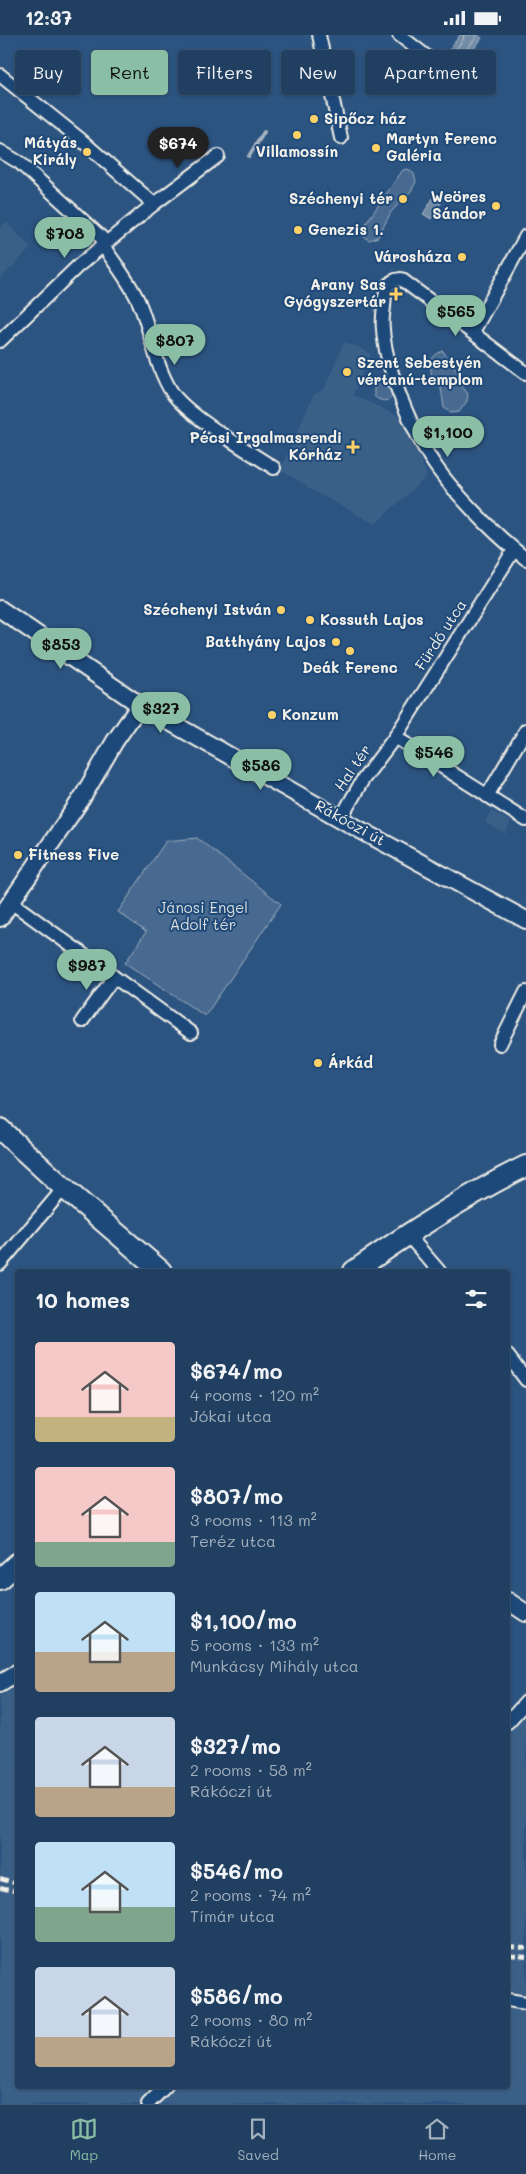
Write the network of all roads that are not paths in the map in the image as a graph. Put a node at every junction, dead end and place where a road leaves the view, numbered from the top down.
1 (319, 35) edge
2 (399, 35) edge
3 (418, 50) edge
4 (0, 75) edge
5 (341, 138) dead end
6 (0, 151) edge
7 (218, 156) dead end
8 (154, 203) junction
9 (526, 236) edge
10 (103, 245) junction
11 (473, 332) junction
12 (0, 341) edge
13 (526, 373) edge
14 (274, 468) dead end
15 (514, 550) junction
16 (526, 559) edge
17 (0, 609) edge
18 (140, 705) junction
19 (526, 730) edge
20 (395, 737) junction
21 (487, 795) junction
22 (340, 818) junction
23 (526, 820) edge
24 (11, 902) junction
25 (0, 918) edge
26 (526, 920) edge
27 (114, 977) junction
28 (526, 992) edge
29 (82, 1021) dead end
30 (191, 1033) dead end
31 (500, 1044) dead end
32 (0, 1129) edge
33 (518, 1169) edge
34 (64, 1188) junction
35 (407, 1234) junction
36 (0, 1264) edge
37 (159, 1269) edge
38 (357, 1269) edge
39 (437, 1269) edge
40 (510, 1359) edge
41 (526, 1379) edge
42 (517, 1608) edge
43 (526, 1623) edge
44 (15, 1674) edge
45 (0, 1683) edge
46 (526, 1702) edge
47 (510, 1720) edge
48 (510, 2000) edge
49 (526, 2003) edge
50 (164, 2089) edge
51 (166, 2089) edge
52 (148, 2104) edge
53 (160, 2104) edge

1 - 5 street
2 - 3 street
4 - 8 street
6 - 10 street
7 - 8 street
8 - 10 street
9 - 11 street
10 - 12 street
10 - 14 street
11 - 13 street
11 - 15 street
15 - 16 street
15 - 20 street, Fürdő utca
17 - 18 street, Rákóczi út
18 - 22 street, Rákóczi út
18 - 24 street
19 - 21 street
20 - 21 street
20 - 22 street, Hal tér
21 - 23 street
22 - 26 street, Rákóczi út
24 - 25 street
24 - 27 street
27 - 29 street
27 - 30 street
28 - 31 street
32 - 34 main road
33 - 35 main road
34 - 36 street
34 - 37 main road
35 - 38 main road
35 - 39 street
40 - 41 street
42 - 43 street
44 - 45 street
46 - 47 street
48 - 49 street
50 - 52 street
51 - 53 street

